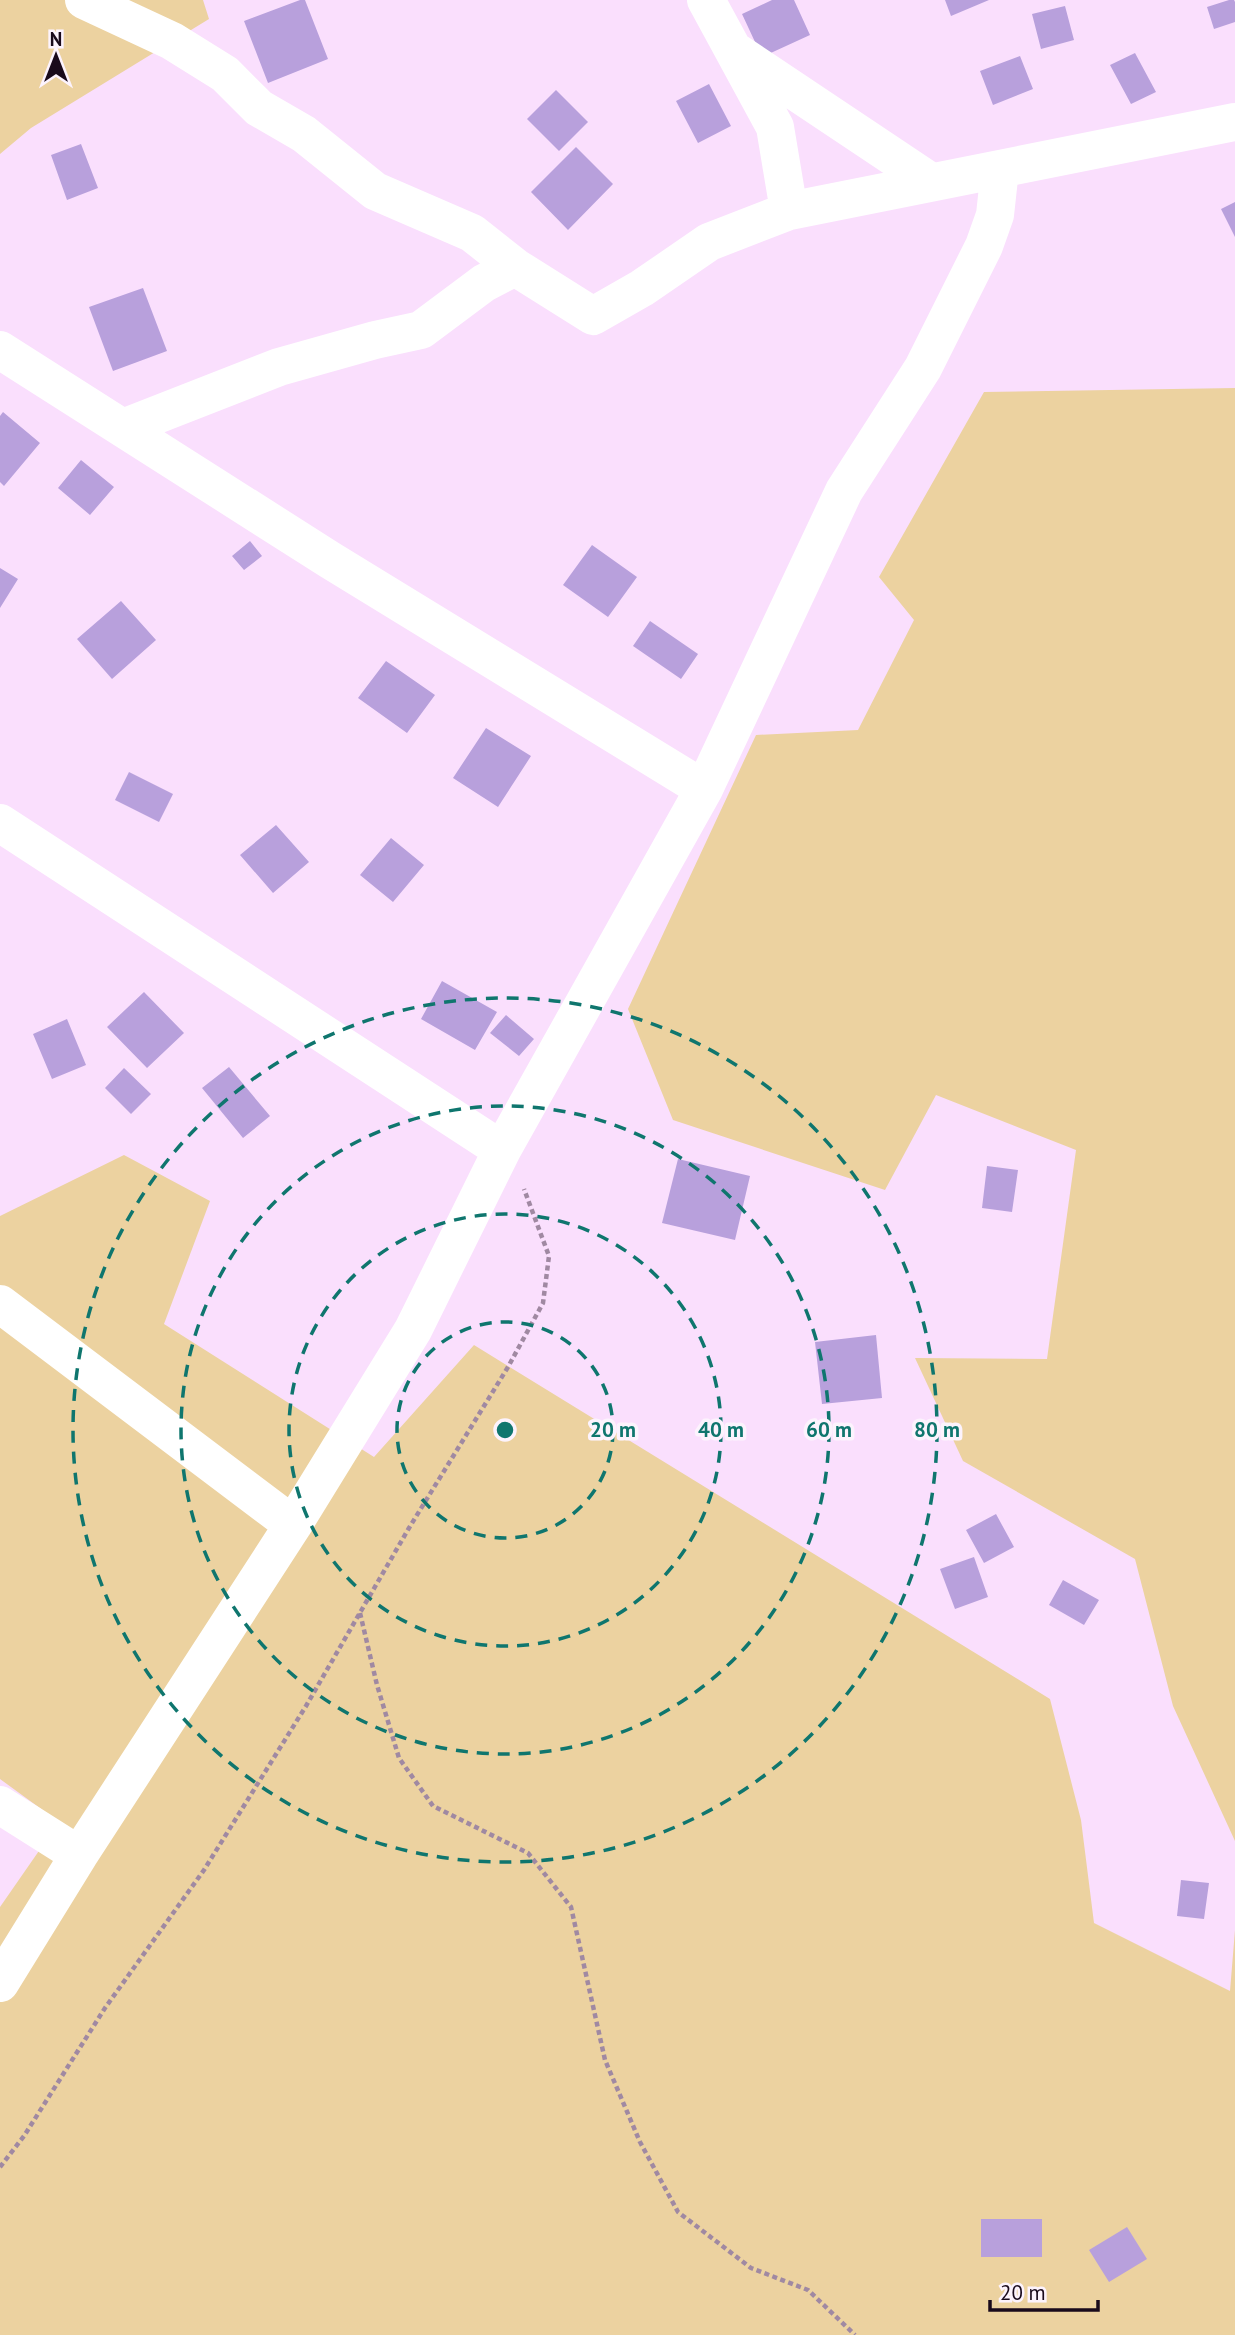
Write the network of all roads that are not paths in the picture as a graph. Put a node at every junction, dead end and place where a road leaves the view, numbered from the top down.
1 (84, 0) edge
2 (706, 0) edge
3 (734, 51) junction
4 (1235, 122) edge
5 (1000, 169) junction
6 (931, 182) junction
7 (789, 211) junction
8 (515, 267) junction
9 (0, 350) edge
10 (122, 428) junction
11 (704, 789) junction
12 (0, 822) edge
13 (502, 1150) junction
14 (0, 1304) edge
15 (293, 1525) junction
16 (0, 1805) edge
17 (79, 1855) junction
18 (0, 1983) edge

1 - 8 street
2 - 3 street
3 - 6 street
3 - 7 street
4 - 5 street
5 - 6 street
5 - 11 street
6 - 7 street
7 - 8 street
8 - 10 street
9 - 10 street
10 - 11 street
11 - 13 street
12 - 13 street
13 - 15 street
14 - 15 street
15 - 17 street
16 - 17 street
17 - 18 street

